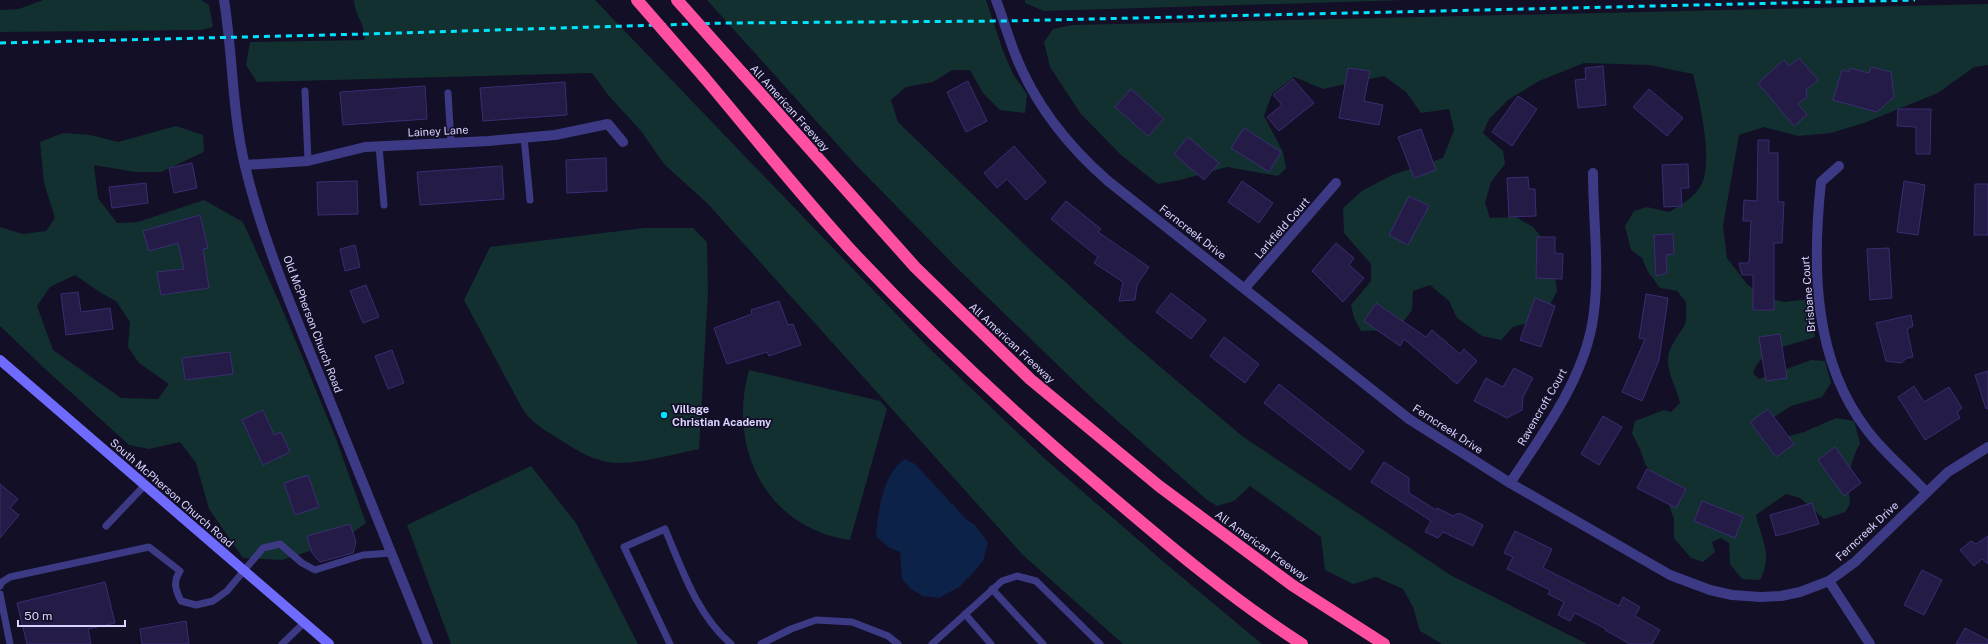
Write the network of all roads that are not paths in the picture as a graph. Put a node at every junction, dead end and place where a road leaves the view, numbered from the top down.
1 (224, 0) edge
2 (637, 0) edge
3 (677, 0) edge
4 (996, 0) edge
5 (305, 91) dead end
6 (448, 93) dead end
7 (524, 137) junction
8 (623, 142) dead end
9 (451, 143) junction
10 (379, 146) junction
11 (308, 161) junction
12 (245, 165) junction
13 (1839, 166) dead end
14 (1593, 174) dead end
15 (1336, 183) dead end
16 (530, 200) dead end
17 (384, 205) dead end
18 (1245, 288) junction
19 (0, 360) edge
20 (1988, 447) edge
21 (1510, 483) junction
22 (145, 484) junction
23 (1926, 492) junction
24 (106, 526) dead end
25 (391, 553) junction
26 (245, 572) junction
27 (1829, 580) junction
28 (0, 586) edge
29 (992, 589) junction
30 (0, 594) edge
31 (964, 614) junction
32 (304, 623) junction
33 (10, 644) edge
34 (282, 644) edge
35 (329, 644) edge
36 (428, 644) edge
37 (670, 644) edge
38 (732, 644) edge
39 (761, 644) edge
40 (898, 644) edge
41 (932, 644) edge
42 (992, 644) edge
43 (1043, 644) edge
44 (1100, 644) edge
45 (1302, 644) edge
46 (1384, 644) edge
47 (1870, 644) edge

1 - 12 street, Old McPherson Church Road
2 - 45 highway, bridge
3 - 46 highway, All American Freeway, bridge
4 - 18 street, Ferncreek Drive
5 - 11 lane
6 - 9 lane
7 - 8 street, Lainey Lane
7 - 9 street, Lainey Lane
7 - 16 lane
9 - 10 street, Lainey Lane
10 - 11 street, Lainey Lane
10 - 17 lane
11 - 12 street, Lainey Lane
12 - 25 street, Old McPherson Church Road
13 - 23 street, Brisbane Court
14 - 21 street, Ravencroft Court
15 - 18 street, Larkfield Court
18 - 21 street, Ferncreek Drive
19 - 22 main road, South McPherson Church Road
20 - 23 street, Ferncreek Drive
21 - 27 street, Ferncreek Drive
22 - 24 lane
22 - 26 main road, South McPherson Church Road
23 - 27 street, Ferncreek Drive
25 - 26 lane
25 - 36 street, Old McPherson Church Road
26 - 28 lane
26 - 32 main road, South McPherson Church Road
27 - 47 street
29 - 31 lane
29 - 43 lane
29 - 44 lane
30 - 33 lane
31 - 41 lane
31 - 42 lane
32 - 34 lane
32 - 35 main road, South McPherson Church Road
37 - 38 lane
39 - 40 lane

